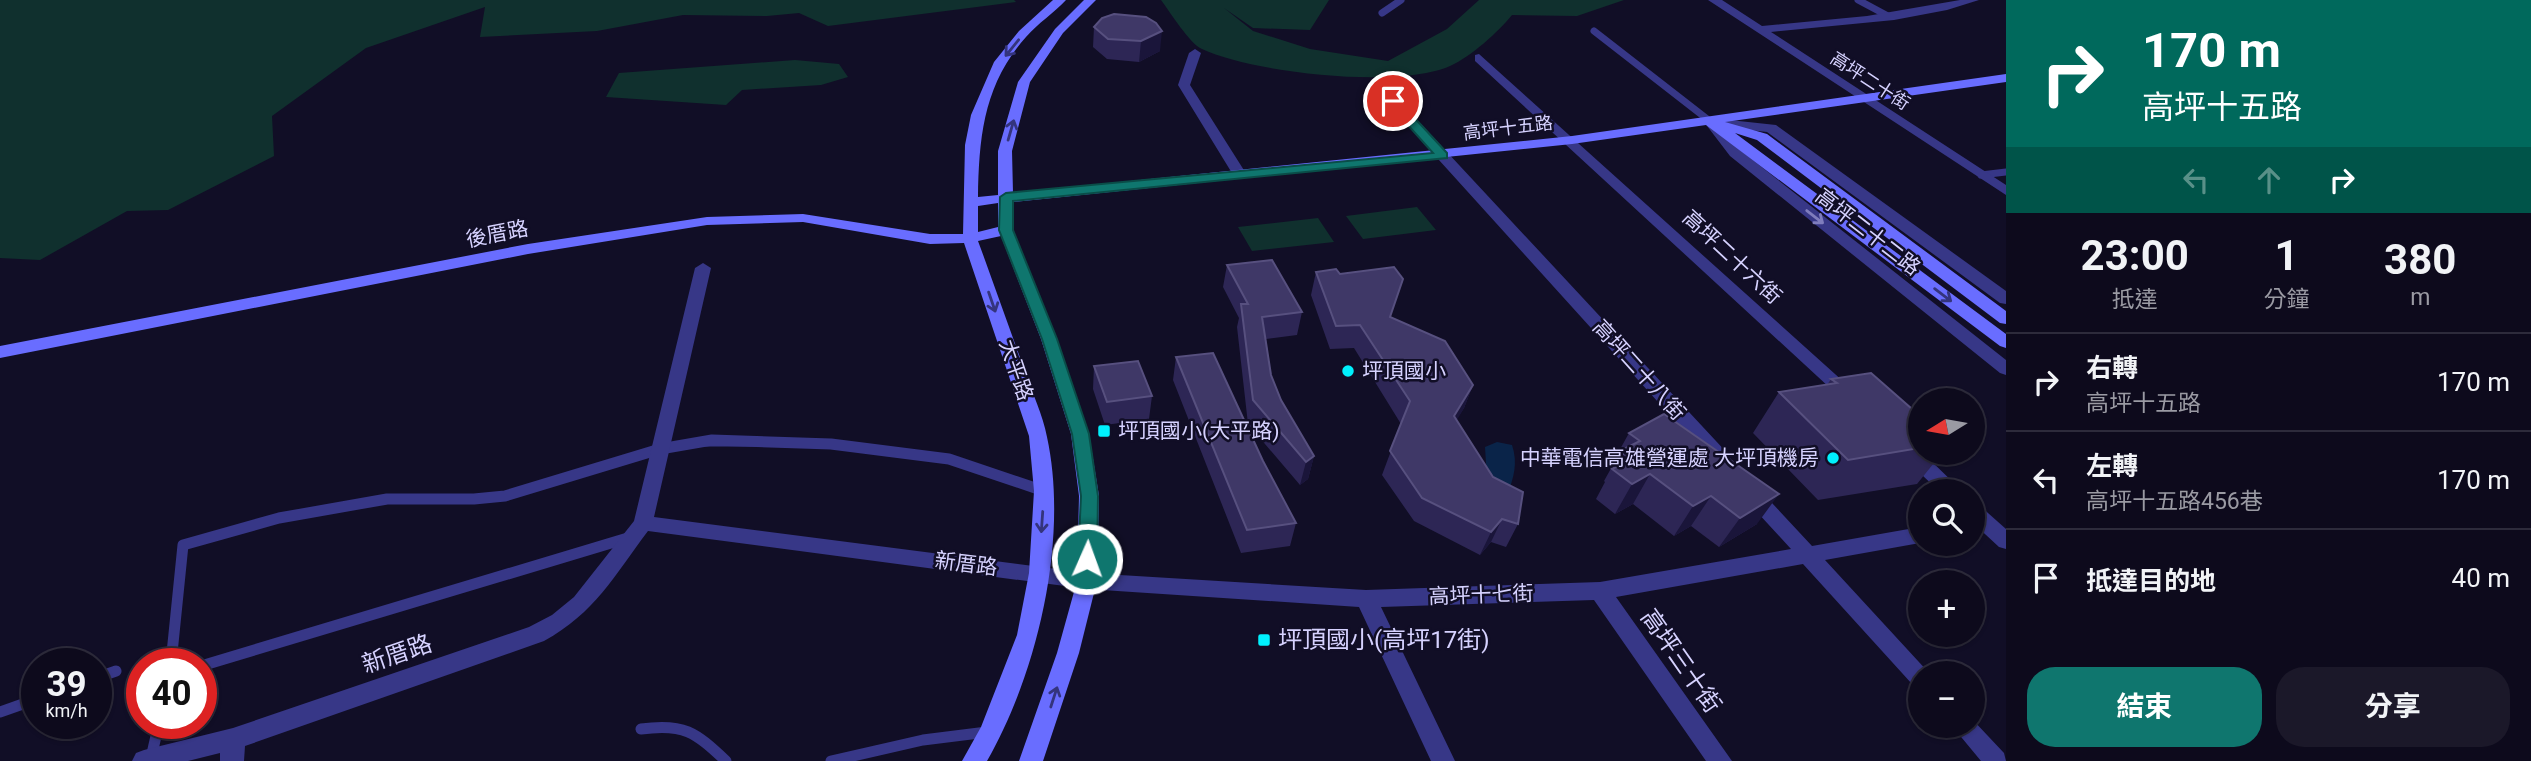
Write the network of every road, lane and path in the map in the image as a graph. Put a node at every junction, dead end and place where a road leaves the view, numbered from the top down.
1 (1060, 0) edge
2 (1090, 0) edge
3 (1401, 0) edge
4 (1714, 0) edge
5 (1858, 0) edge
6 (1973, 0) edge
7 (1382, 13) dead end
8 (1888, 16) junction
9 (1760, 30) junction
10 (1594, 31) dead end
11 (1195, 53) dead end
12 (1479, 58) dead end
13 (2006, 78) edge
14 (1376, 83) dead end
15 (1868, 100) junction
16 (1711, 122) junction
17 (1572, 140) junction
18 (1443, 155) junction
19 (2006, 172) edge
20 (1240, 175) junction
21 (1981, 175) junction
22 (2006, 191) edge
23 (1006, 197) junction
24 (970, 202) junction
25 (1006, 230) junction
26 (970, 238) junction
27 (703, 268) dead end
28 (2006, 299) edge
29 (2006, 319) edge
30 (2006, 342) edge
31 (0, 352) edge
32 (2006, 369) edge
33 (1863, 408) edge
34 (1903, 446) edge
35 (660, 449) junction
36 (1939, 479) edge
37 (1044, 491) junction
38 (1985, 520) edge
39 (637, 530) junction
40 (1908, 537) edge
41 (2006, 541) edge
42 (1809, 556) junction
43 (1039, 573) junction
44 (1087, 581) junction
45 (1600, 591) junction
46 (1366, 599) junction
47 (173, 648) edge
48 (217, 661) edge
49 (1908, 664) edge
50 (116, 671) dead end
51 (112, 672) edge
52 (21, 705) edge
53 (0, 712) edge
54 (641, 729) dead end
55 (991, 732) junction
56 (1975, 738) edge
57 (154, 739) edge
58 (233, 750) edge
59 (147, 760) edge
60 (726, 761) edge
61 (831, 761) edge
62 (974, 761) edge
63 (1031, 761) edge
64 (1443, 761) edge
65 (1720, 761) edge
66 (1996, 761) edge

1 -> 24 street, 大平路
23 -> 2 street, 大平路
3 - 7 lane
4 - 9 street, 高坪二十街
5 - 8 lane
6 - 8 street
8 - 9 street
9 - 15 street, 高坪二十街
10 - 16 lane
11 - 20 street
12 - 17 street, 高坪二十六街
13 - 15 street, 高坪十五路
14 - 18 street, 高坪二十八街
15 - 16 street, 高坪十五路
15 - 21 street, 高坪二十街
16 - 17 street, 高坪十五路
16 - 28 street, 高坪二十二路
16 - 29 street, 高坪二十二路
16 -> 30 street, 高坪二十二路
16 -> 32 street, 高坪二十二路
17 - 18 street, 高坪十五路
17 - 33 street, 高坪二十六街
18 - 20 street, 高坪十五路
18 - 42 street, 高坪二十八街
19 - 21 lane
20 - 23 street, 高坪十五路
21 - 22 street, 高坪二十街
23 - 24 street, 高坪十五路
23 - 25 street, 大平路
24 - 26 street, 大平路
25 - 26 street, 後厝路
25 - 44 street, 大平路
26 - 31 street, 後厝路
26 -> 37 street, 大平路
27 - 35 street, 新厝路
34 - 36 street
35 - 37 lane
35 - 39 street, 新厝路
35 - 47 lane
37 -> 43 street, 大平路
38 - 41 street
39 - 43 street, 新厝路
39 - 48 lane, 新厝路
39 - 58 street, 新厝路
40 - 42 street, 高坪十七街
42 - 45 street, 高坪十七街
42 - 49 street, 高坪二十八街
43 - 44 street, 高坪十七街
43 - 55 street, 大平路
44 - 46 street, 高坪十七街
63 -> 44 street, 大平路
45 - 46 street, 高坪十七街
45 - 65 street, 高坪三十街
46 - 64 street
50 - 51 lane
52 - 53 lane
54 - 60 lane
55 - 61 lane
55 - 62 street, 大平路
56 - 66 street
57 - 59 lane
58 - 59 street, 新厝路

